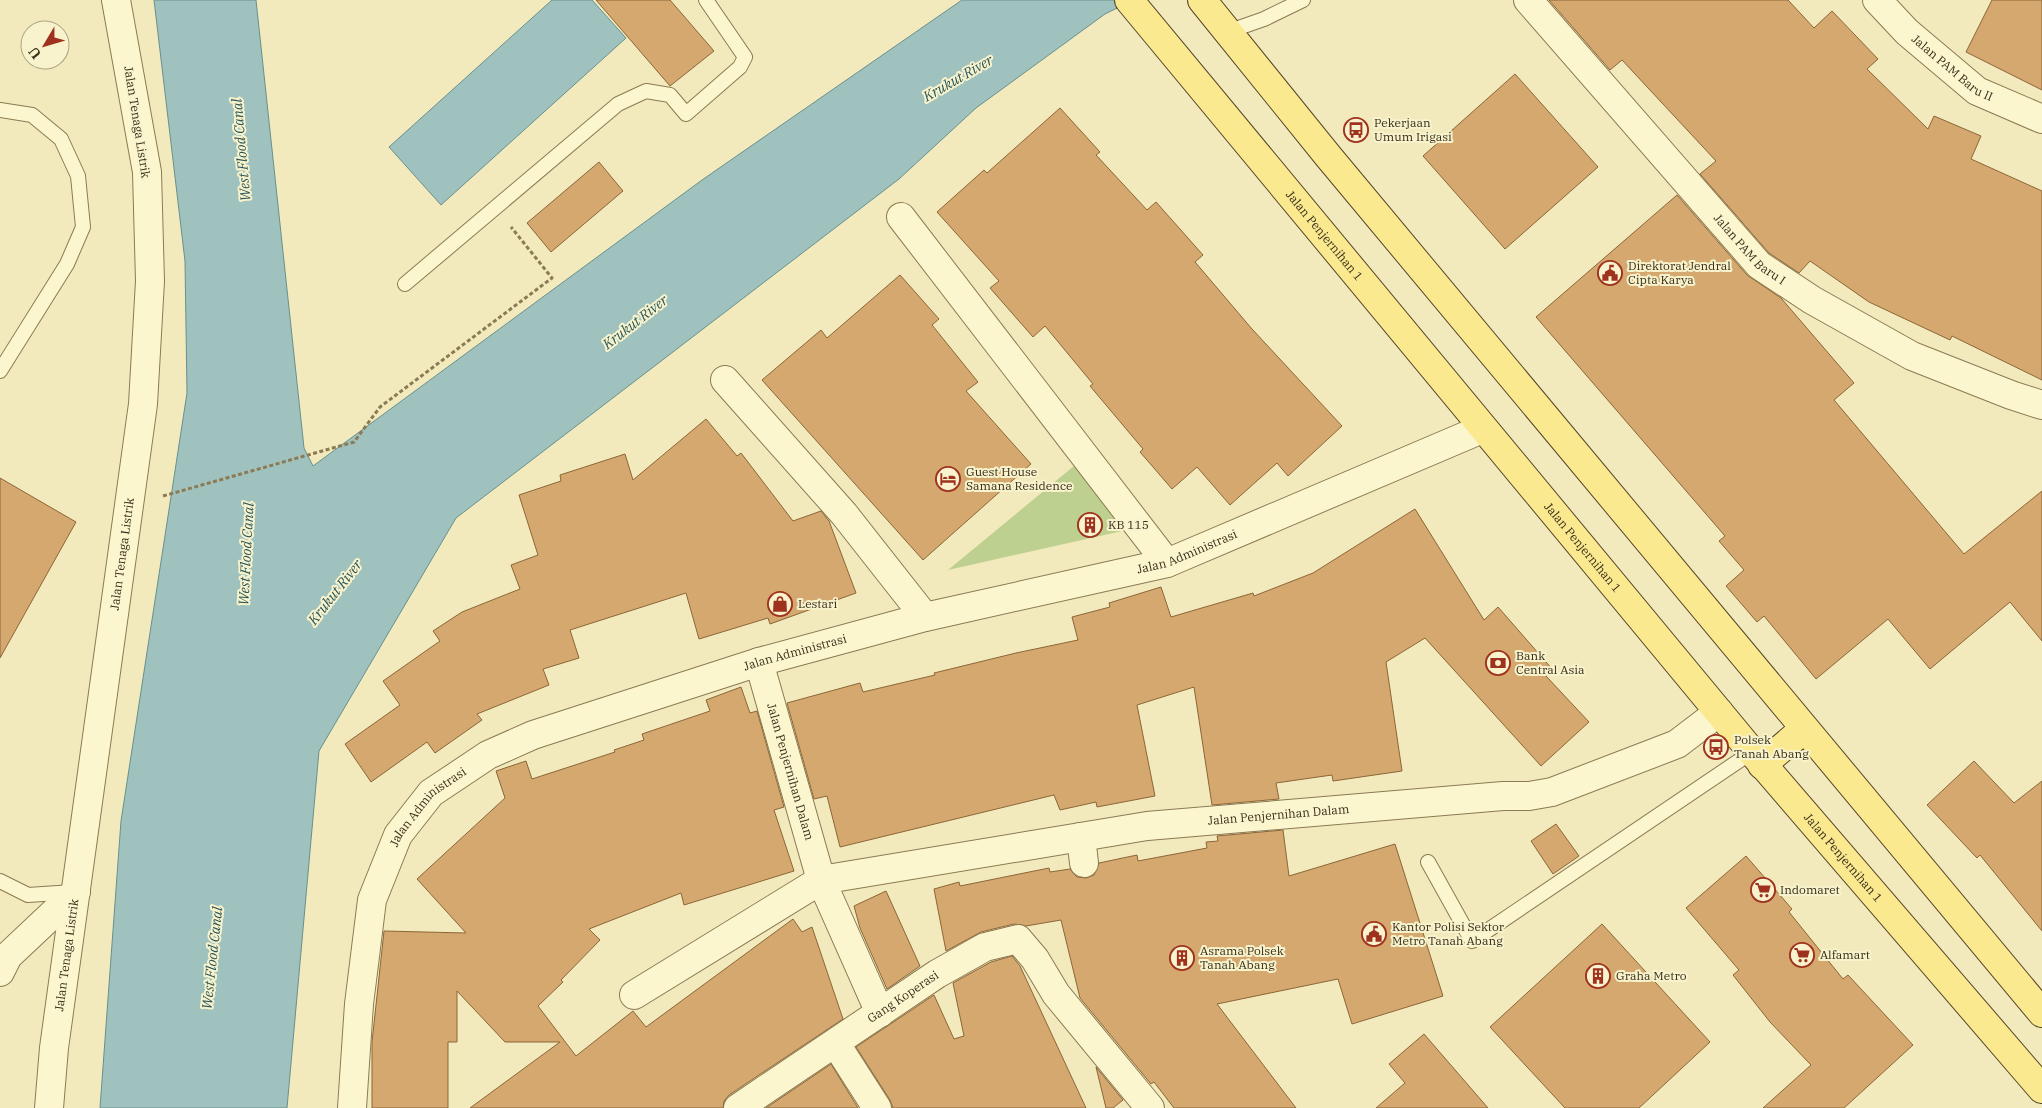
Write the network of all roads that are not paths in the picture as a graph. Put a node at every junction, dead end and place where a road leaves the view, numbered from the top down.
1 (116, 0) edge
2 (706, 0) edge
3 (1129, 0) edge
4 (1202, 0) edge
5 (1304, 0) edge
6 (1528, 0) edge
7 (1877, 0) edge
8 (1227, 32) junction
9 (0, 110) edge
10 (2042, 118) edge
11 (901, 217) dead end
12 (405, 284) dead end
13 (0, 371) edge
14 (725, 380) dead end
15 (2042, 405) edge
16 (1482, 429) junction
17 (1167, 562) junction
18 (925, 617) junction
19 (759, 662) junction
20 (1719, 712) junction
21 (1804, 729) junction
22 (1757, 759) junction
23 (1428, 862) dead end
24 (821, 880) junction
25 (0, 881) edge
26 (76, 892) junction
27 (0, 972) edge
28 (634, 995) dead end
29 (880, 1013) junction
30 (2042, 1013) edge
31 (836, 1044) junction
32 (2042, 1089) edge
33 (49, 1108) edge
34 (352, 1108) edge
35 (738, 1108) edge
36 (878, 1108) edge
37 (1150, 1108) edge

1 - 26 street, Jalan Tenaga Listrik
2 - 12 lane
3 - 16 main road, Jalan Penjernihan 1
4 - 8 main road
5 - 8 lane
6 - 15 street, Jalan PAM Baru I
7 - 10 street, Jalan PAM Baru II
8 - 21 main road
9 - 13 lane
11 - 17 street
14 - 18 street
16 - 17 street, Jalan Administrasi
16 - 20 main road, Jalan Penjernihan 1
17 - 18 street, Jalan Administrasi
18 - 19 street, Jalan Administrasi
19 - 24 street, Jalan Penjernihan Dalam
19 - 34 street, Jalan Administrasi
20 - 22 main road, Jalan Penjernihan 1
20 - 24 street, Jalan Penjernihan Dalam
21 - 22 main road
21 - 30 main road
22 - 23 lane
22 - 32 main road, Jalan Penjernihan 1
24 - 28 street, Jalan Penjernihan Dalam
24 - 29 street
25 - 26 lane
26 - 27 street
26 - 33 street, Jalan Tenaga Listrik
29 - 31 street, Gang Koperasi
29 - 37 street, Gang Koperasi
31 - 35 street, Gang Koperasi
31 - 36 street

